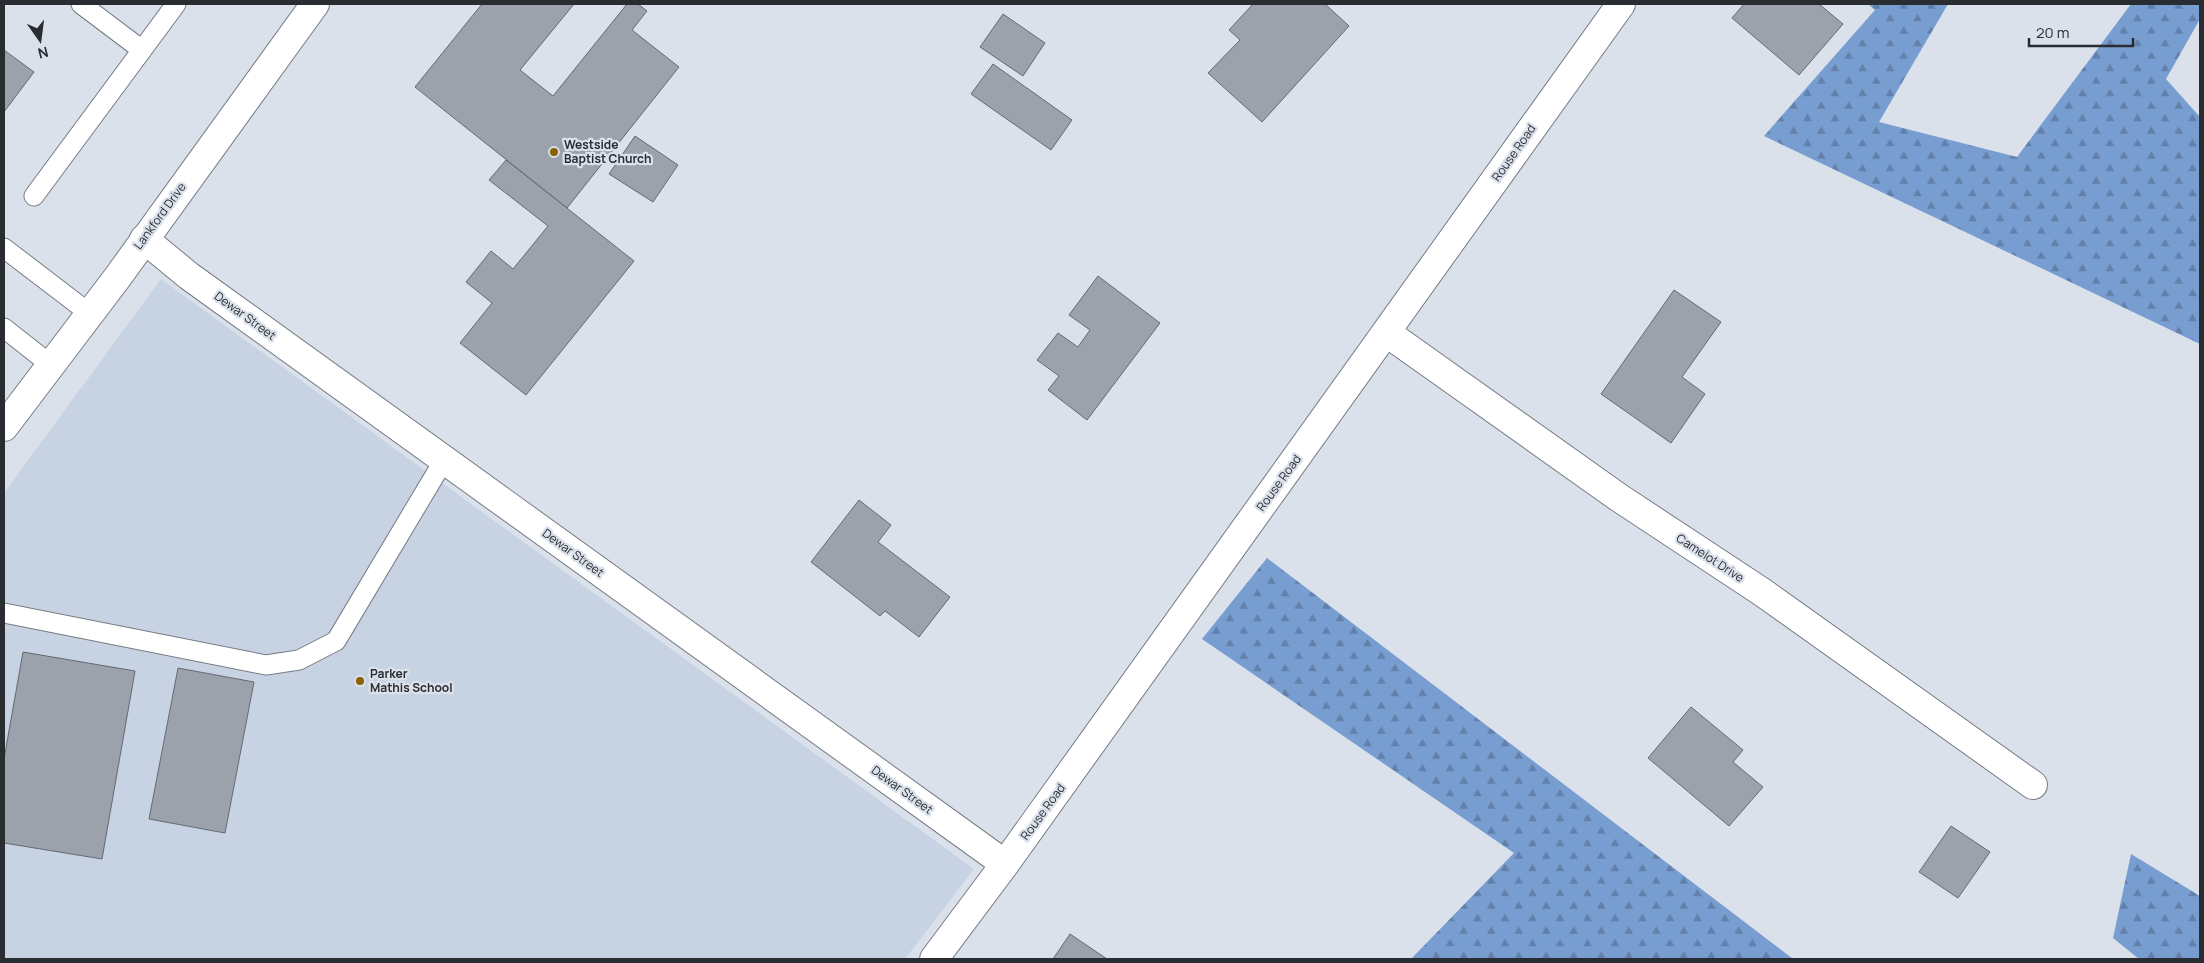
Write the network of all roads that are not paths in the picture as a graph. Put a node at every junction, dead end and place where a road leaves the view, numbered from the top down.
1 (81, 4) edge
2 (176, 4) edge
3 (315, 4) edge
4 (1621, 4) edge
5 (142, 50) junction
6 (34, 196) dead end
7 (144, 239) junction
8 (4, 248) edge
9 (89, 313) junction
10 (4, 328) edge
11 (1387, 333) junction
12 (51, 365) junction
13 (4, 427) edge
14 (444, 460) junction
15 (4, 613) edge
16 (2033, 785) dead end
17 (1005, 864) junction
18 (934, 959) edge

1 - 5 lane
2 - 5 lane
3 - 7 street, Lankford Drive
4 - 11 street, Rouse Road
5 - 6 lane
7 - 9 street, Lankford Drive
7 - 14 street, Dewar Street
8 - 9 lane
9 - 12 street, Lankford Drive
10 - 12 lane
11 - 16 street, Camelot Drive
11 - 17 street, Rouse Road
12 - 13 street, Lankford Drive
14 - 15 lane
14 - 17 street, Dewar Street
17 - 18 street, Rouse Road

